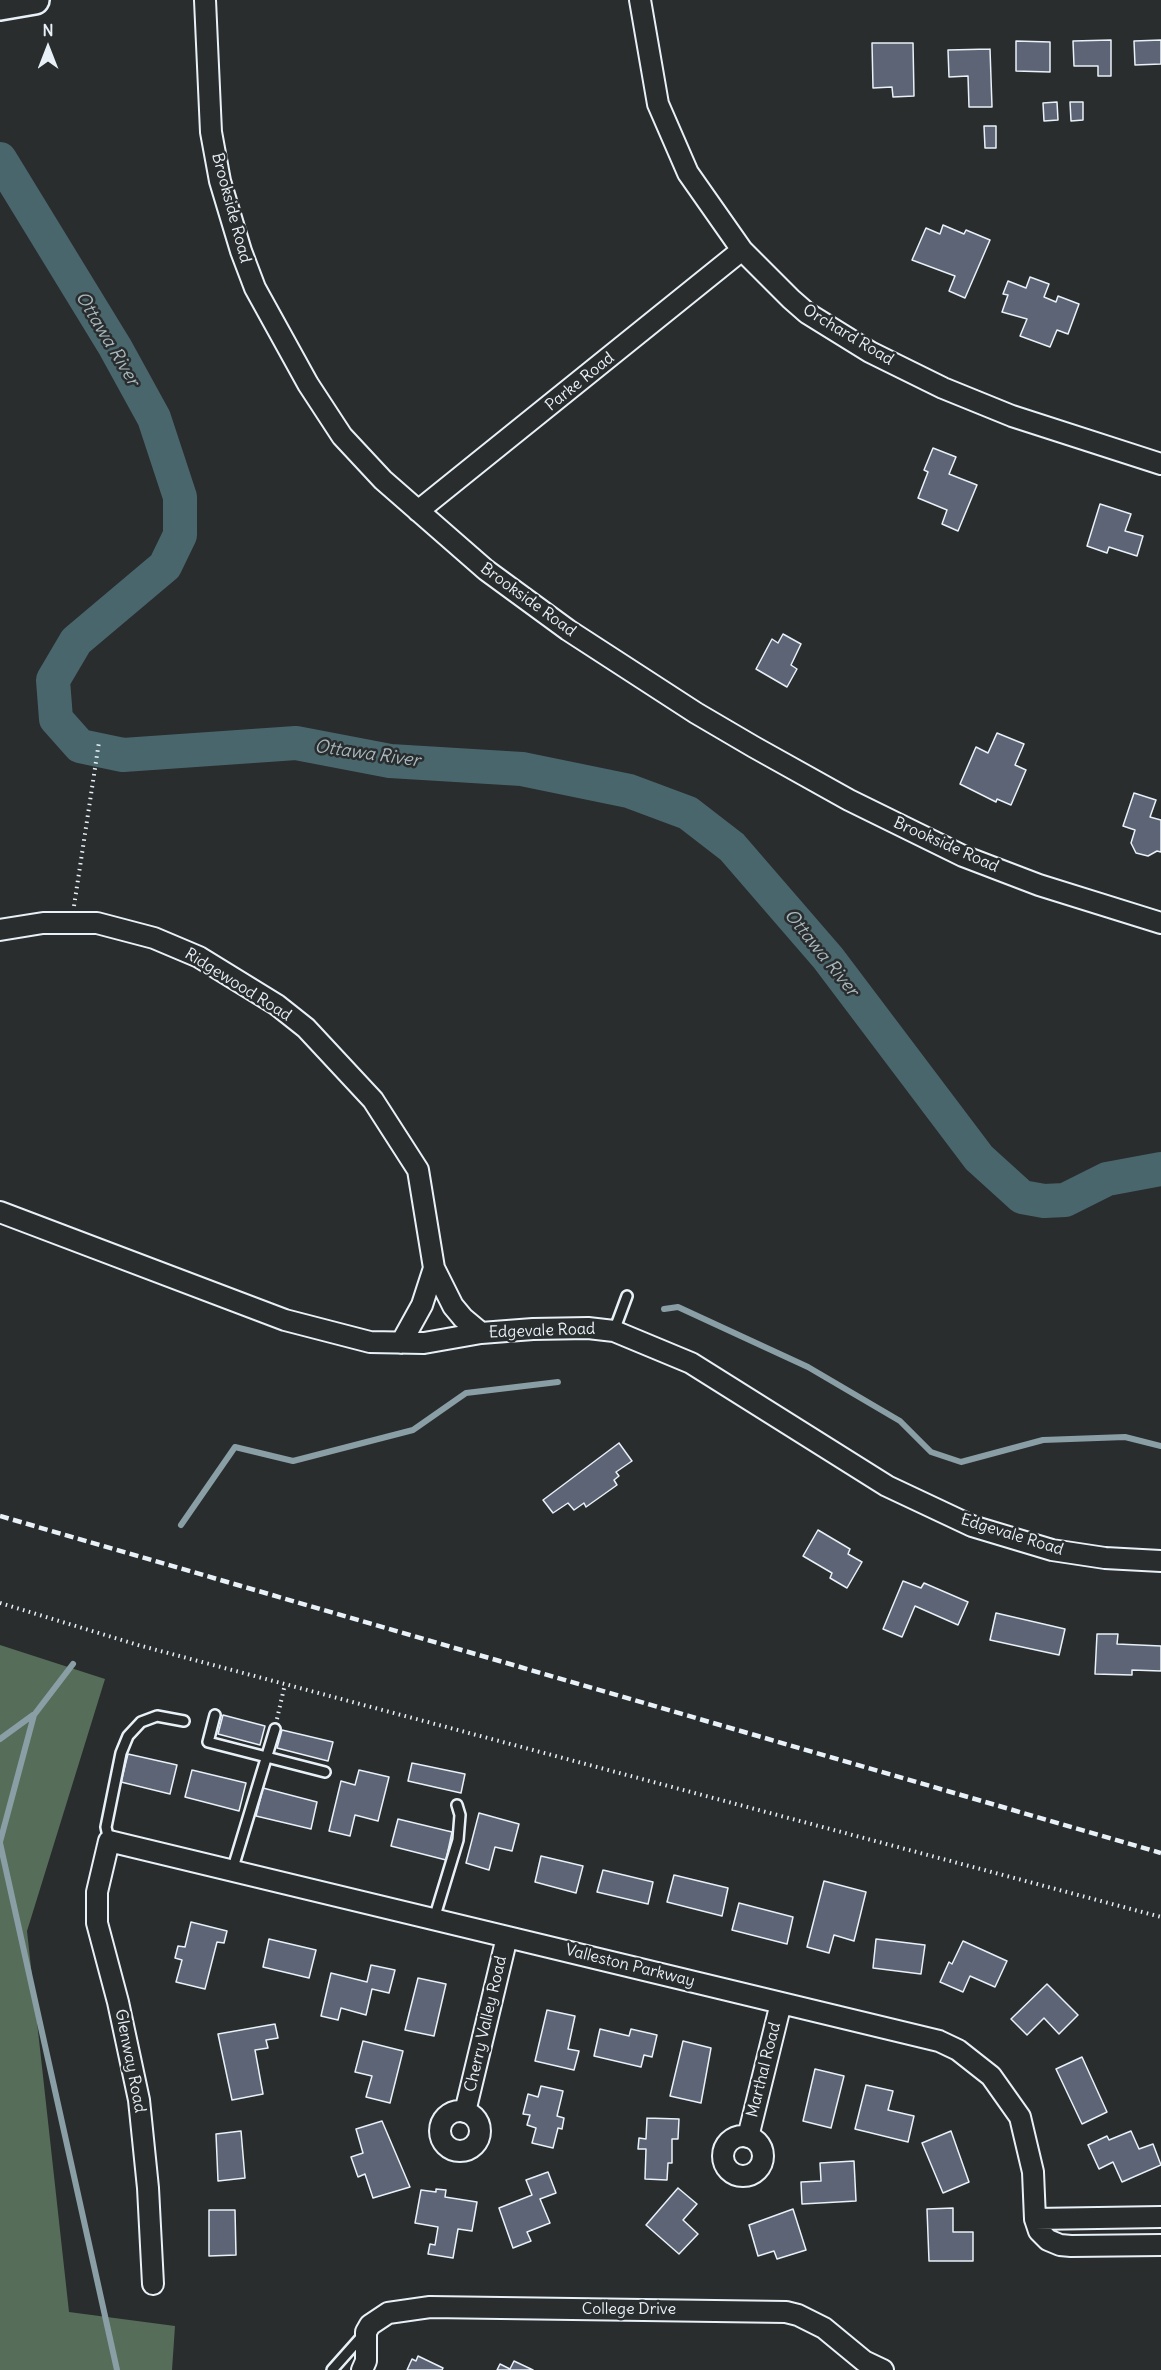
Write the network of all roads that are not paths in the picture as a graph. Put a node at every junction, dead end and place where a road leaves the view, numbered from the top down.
1 (35, 0) edge
2 (205, 0) edge
3 (640, 0) edge
4 (2, 6) edge
5 (742, 250) junction
6 (1161, 464) edge
7 (418, 511) junction
8 (1161, 923) edge
9 (0, 930) edge
10 (0, 1212) edge
11 (434, 1268) junction
12 (627, 1296) dead end
13 (614, 1331) junction
14 (481, 1333) junction
15 (401, 1343) junction
16 (1161, 1561) edge
17 (215, 1714) dead end
18 (184, 1721) dead end
19 (274, 1729) road end
20 (266, 1758) junction
21 (325, 1772) dead end
22 (457, 1805) dead end
23 (109, 1841) junction
24 (232, 1871) junction
25 (434, 1919) junction
26 (507, 1937) junction
27 (781, 2003) junction
28 (465, 2112) dead end
29 (748, 2137) dead end
30 (1161, 2217) edge
31 (1035, 2219) junction
32 (1161, 2245) edge
33 (153, 2284) dead end
34 (366, 2332) junction
35 (332, 2370) edge
36 (362, 2370) edge
37 (883, 2370) edge

1 - 4 main road
2 - 7 street, Brookside Road
3 - 5 street, Orchard Road
5 - 6 street, Orchard Road
5 - 7 street, Parke Road
7 - 8 street, Brookside Road
9 - 11 street, Ridgewood Road
10 - 15 street, Edgevale Road
11 - 14 street, Ridgewood Road
11 - 15 street, Ridgewood Road
12 - 13 lane
13 - 14 street, Edgevale Road
13 - 16 street, Edgevale Road
14 - 15 street, Edgevale Road
17 - 20 lane
18 - 23 lane
19 - 20 lane
20 - 21 lane
20 - 24 lane
22 - 25 lane
23 - 24 street, Valleston Parkway
23 - 33 street, Glenway Road
24 - 25 street, Valleston Parkway
25 - 26 street, Valleston Parkway
26 - 27 street, Valleston Parkway
26 - 28 street, Cherry Valley Road
27 - 29 street, Marthal Road
27 - 31 street, Valleston Parkway
30 - 31 street
31 - 32 street
34 - 35 lane, College Drive
34 - 36 street
34 - 37 street, College Drive

